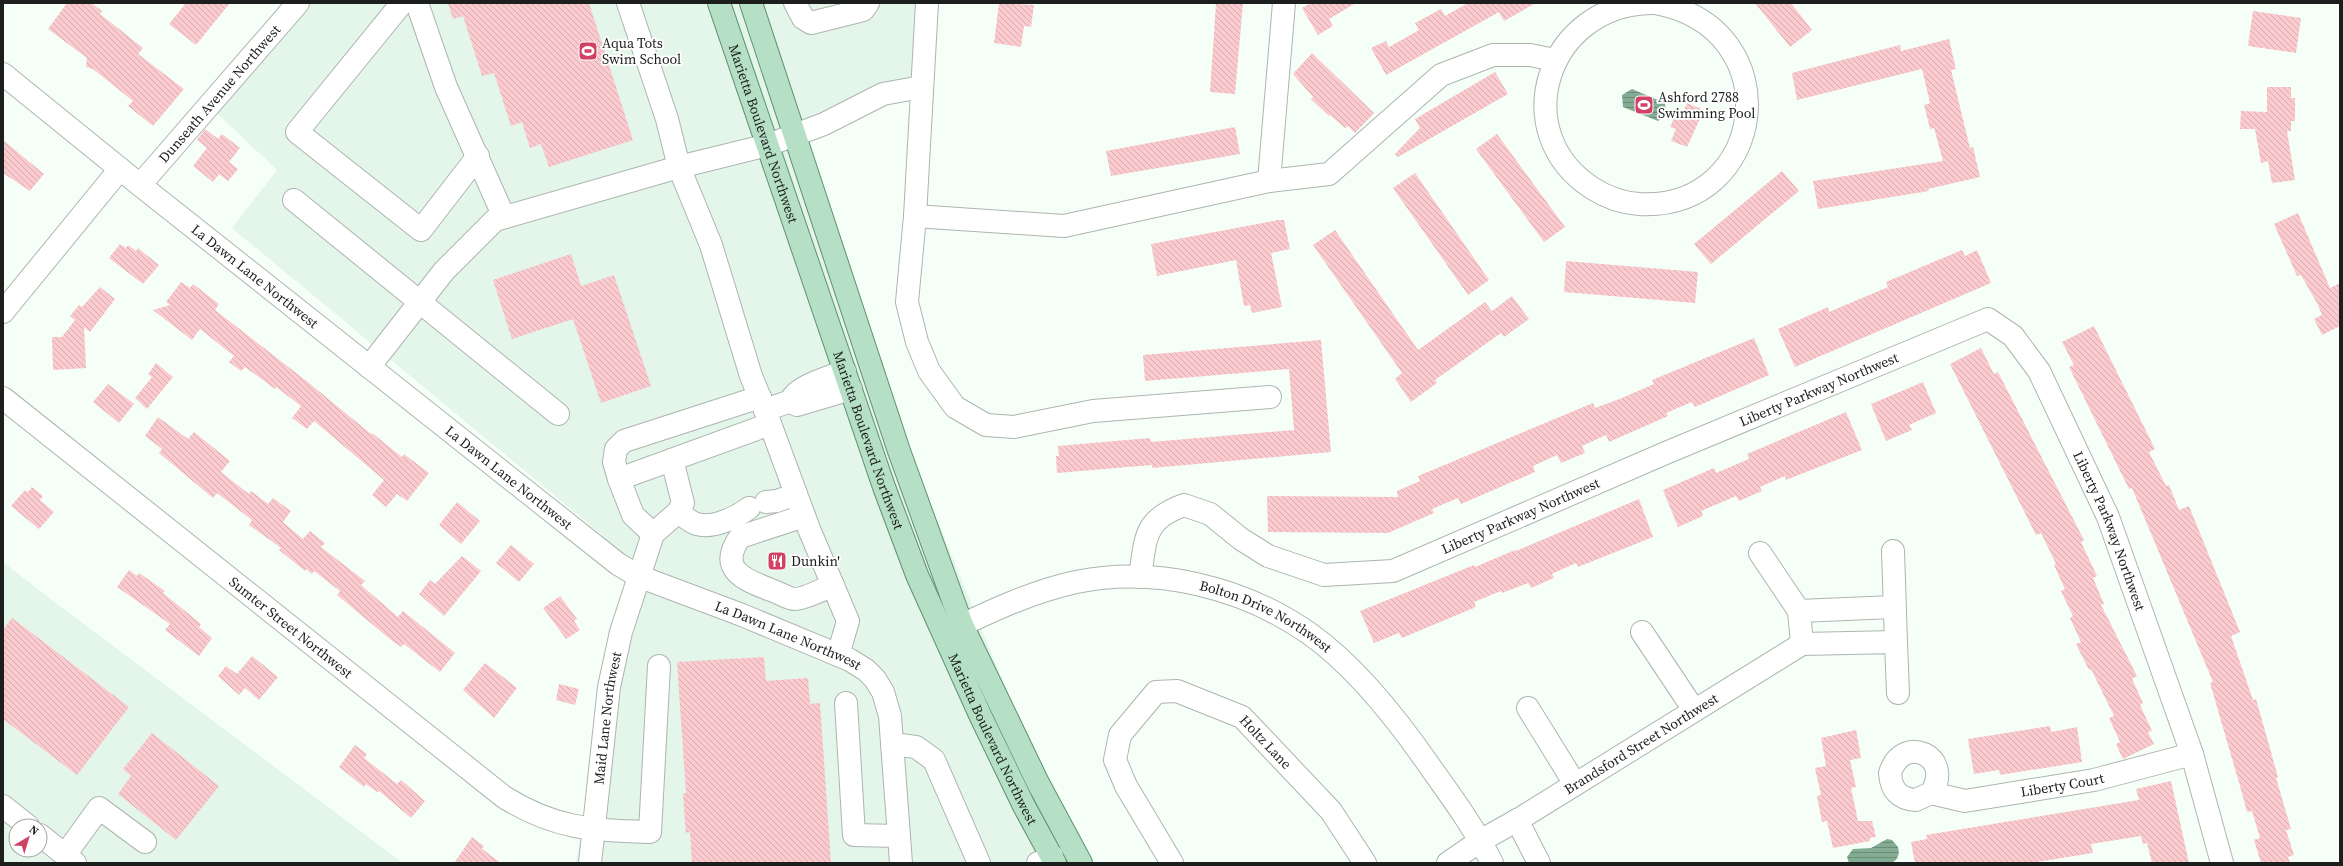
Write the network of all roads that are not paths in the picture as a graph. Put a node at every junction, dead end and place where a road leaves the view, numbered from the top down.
1 (298, 3) edge
2 (402, 3) edge
3 (417, 3) edge
4 (628, 3) edge
5 (719, 3) edge
6 (752, 3) edge
7 (795, 3) edge
8 (868, 3) edge
9 (927, 3) edge
10 (1284, 3) edge
11 (1651, 3) edge
12 (1655, 3) edge
13 (1555, 60) junction
14 (3, 74) edge
15 (922, 87) junction
16 (796, 134) junction
17 (768, 145) junction
18 (478, 156) junction
19 (679, 167) junction
20 (120, 169) junction
21 (1269, 181) junction
22 (140, 186) junction
23 (294, 200) dead end
24 (915, 216) junction
25 (504, 217) junction
26 (420, 302) junction
27 (3, 312) edge
28 (369, 367) junction
29 (848, 380) junction
30 (1270, 397) dead end
31 (3, 398) edge
32 (765, 410) junction
33 (558, 414) dead end
34 (672, 460) junction
35 (619, 480) junction
36 (763, 506) junction
37 (678, 512) junction
38 (804, 516) junction
39 (653, 534) junction
40 (1893, 551) dead end
41 (1760, 553) dead end
42 (638, 576) junction
43 (1140, 577) junction
44 (833, 585) junction
45 (1893, 607) junction
46 (1799, 611) junction
47 (962, 625) junction
48 (1642, 632) dead end
49 (942, 634) junction
50 (1896, 642) junction
51 (1802, 644) junction
52 (838, 655) junction
53 (658, 666) dead end
54 (1898, 693) dead end
55 (846, 703) dead end
56 (1528, 708) dead end
57 (1694, 710) junction
58 (891, 733) junction
59 (2192, 754) junction
60 (1575, 784) junction
61 (1931, 793) dead end
62 (4, 808) edge
63 (17, 818) edge
64 (1517, 820) junction
65 (593, 830) junction
66 (899, 836) junction
67 (48, 841) edge
68 (1480, 841) junction
69 (145, 842) dead end
70 (70, 859) edge
71 (1048, 861) edge
72 (590, 863) edge
73 (901, 863) edge
74 (979, 863) edge
75 (1081, 863) edge
76 (1172, 863) edge
77 (1365, 863) edge
78 (1448, 863) edge
79 (1492, 863) edge
80 (1539, 863) edge
81 (2222, 863) edge

1 - 22 street, Dunseath Avenue Northwest
2 - 18 street
3 - 18 street
4 - 19 street
5 - 17 main road, Marietta Boulevard Northwest
6 - 16 main road
7 - 8 street
9 - 15 street
10 - 21 street
11 - 13 street
12 - 13 street
13 - 21 street
14 - 20 street
15 - 16 street
15 - 24 street
16 - 17 street
16 - 47 main road
17 - 19 street
17 - 29 main road, Marietta Boulevard Northwest
18 - 25 street
19 - 25 street
19 - 32 street
20 - 22 street, La Dawn Lane Northwest
20 - 27 street
21 - 24 street
22 - 28 street, La Dawn Lane Northwest
23 - 26 street
24 - 30 street
25 - 26 street
26 - 28 street
26 - 33 street
28 - 42 street, La Dawn Lane Northwest
29 - 32 street
29 - 49 main road, Marietta Boulevard Northwest
31 - 65 street, Sumter Street Northwest
32 - 34 street
32 - 35 street
32 - 36 street
34 - 35 street
34 - 37 street
35 - 39 street
36 - 37 street
36 - 38 street
37 - 39 street
38 - 44 street
38 - 44 street
39 - 42 street, Maid Lane Northwest
40 - 45 street
41 - 46 street
42 - 52 street, La Dawn Lane Northwest
42 - 65 street, Maid Lane Northwest
43 - 47 street, Bolton Drive Northwest
43 - 59 street, Liberty Parkway Northwest
43 - 68 street, Bolton Drive Northwest
44 - 52 street
45 - 46 street
45 - 50 street
46 - 51 street
47 - 49 street, Bolton Drive Northwest
47 - 75 main road
48 - 57 street
49 - 71 main road, Marietta Boulevard Northwest
50 - 51 street
50 - 54 street
51 - 57 street, Brandsford Street Northwest
52 - 58 street, La Dawn Lane Northwest
53 - 65 street, Sumter Street Northwest
55 - 66 street
56 - 60 street
57 - 60 street, Brandsford Street Northwest
58 - 66 street, La Dawn Lane Northwest
58 - 74 street
59 - 61 street, Liberty Court
59 - 81 street, Liberty Parkway Northwest
60 - 64 street, Brandsford Street Northwest
62 - 63 street
64 - 68 street, Brandsford Street Northwest
64 - 80 street
65 - 72 street, Maid Lane Northwest
66 - 73 street, La Dawn Lane Northwest
67 - 70 street
68 - 78 street
68 - 79 street, Bolton Drive Northwest
69 - 70 street
76 - 77 street, Holtz Lane

